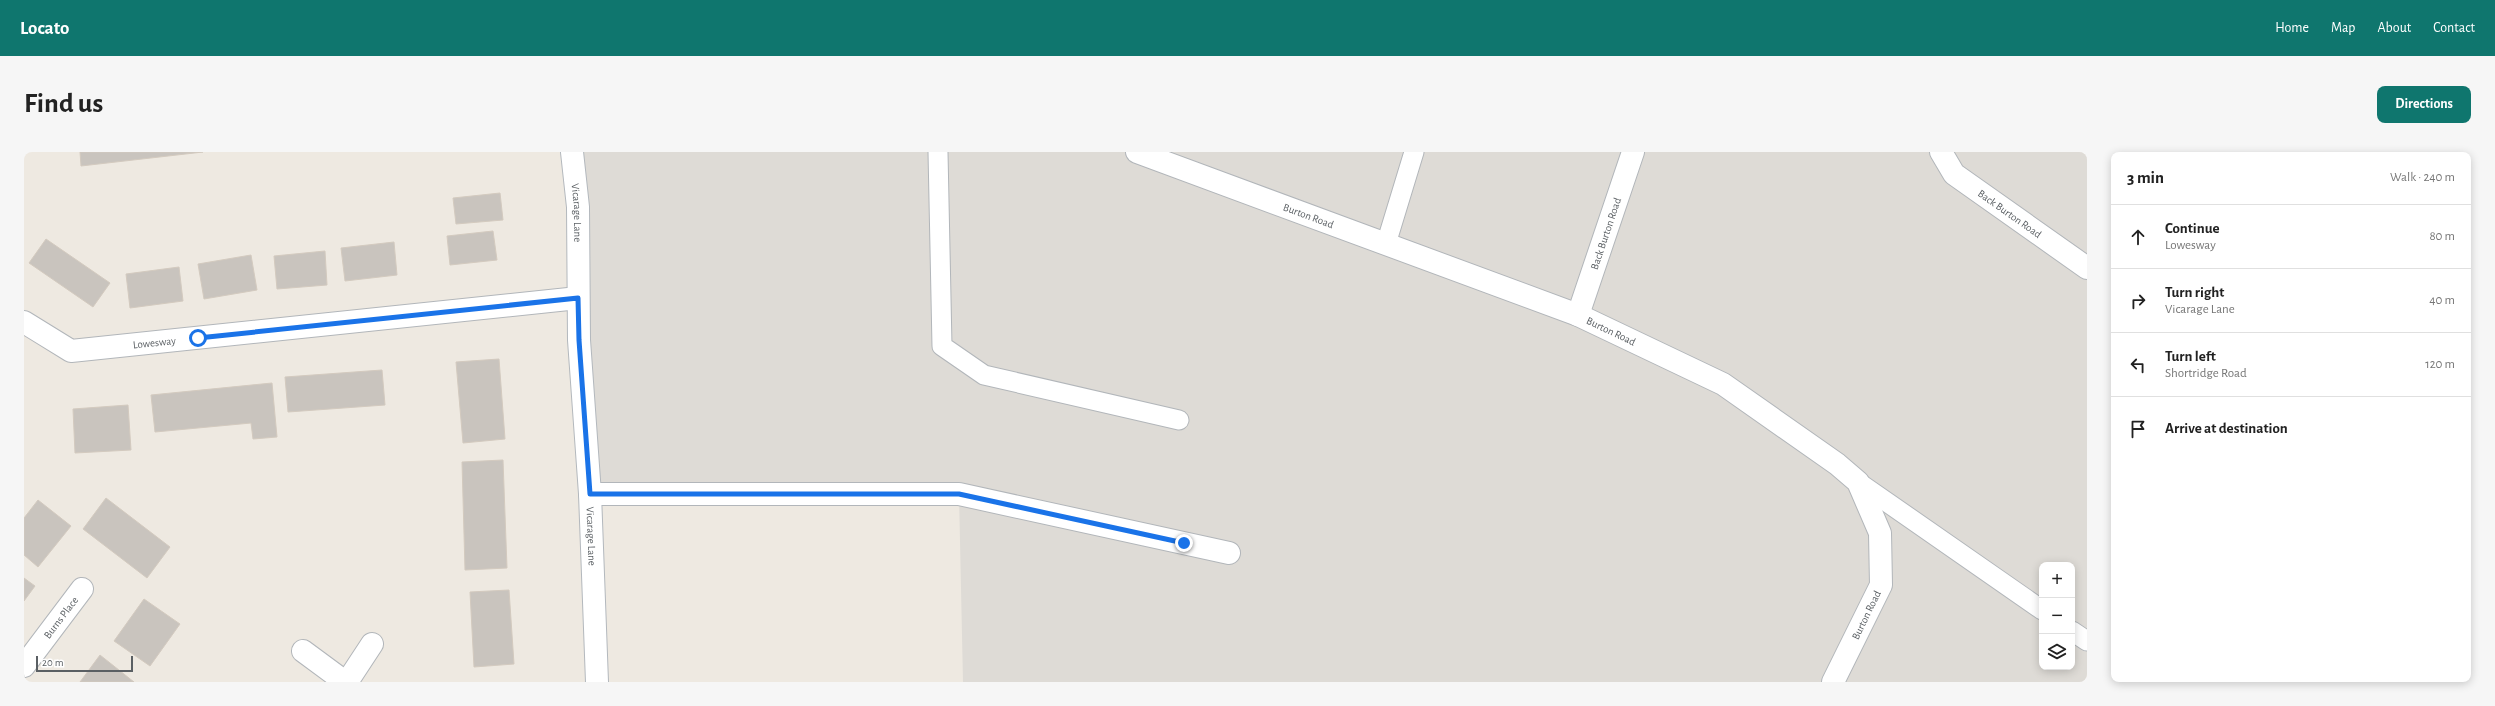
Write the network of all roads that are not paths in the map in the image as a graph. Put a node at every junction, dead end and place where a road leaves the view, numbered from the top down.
1 (572, 152) edge
2 (938, 152) edge
3 (1137, 152) edge
4 (1414, 152) edge
5 (1633, 152) edge
6 (1941, 152) edge
7 (1386, 244) junction
8 (2087, 268) edge
9 (578, 298) junction
10 (1578, 315) junction
11 (24, 322) edge
12 (1179, 420) dead end
13 (1858, 482) junction
14 (590, 494) junction
15 (1229, 553) dead end
16 (82, 589) dead end
17 (2039, 608) edge
18 (2075, 633) edge
19 (2087, 641) edge
20 (372, 644) dead end
21 (303, 651) dead end
22 (24, 666) edge
23 (346, 682) edge
24 (597, 682) edge
25 (1833, 682) edge

1 - 9 street, Vicarage Lane
2 - 12 lane
3 - 7 street, Burton Road
4 - 7 lane
5 - 10 street, Back Burton Road
6 - 8 street, Back Burton Road
7 - 10 street, Burton Road
9 - 11 street, Lowesway
9 - 14 street, Vicarage Lane
10 - 13 street, Burton Road
13 - 17 lane
13 - 25 street, Burton Road
14 - 15 street
14 - 24 street, Vicarage Lane
16 - 22 street, Burns Place
18 - 19 lane
20 - 23 street
21 - 23 street

